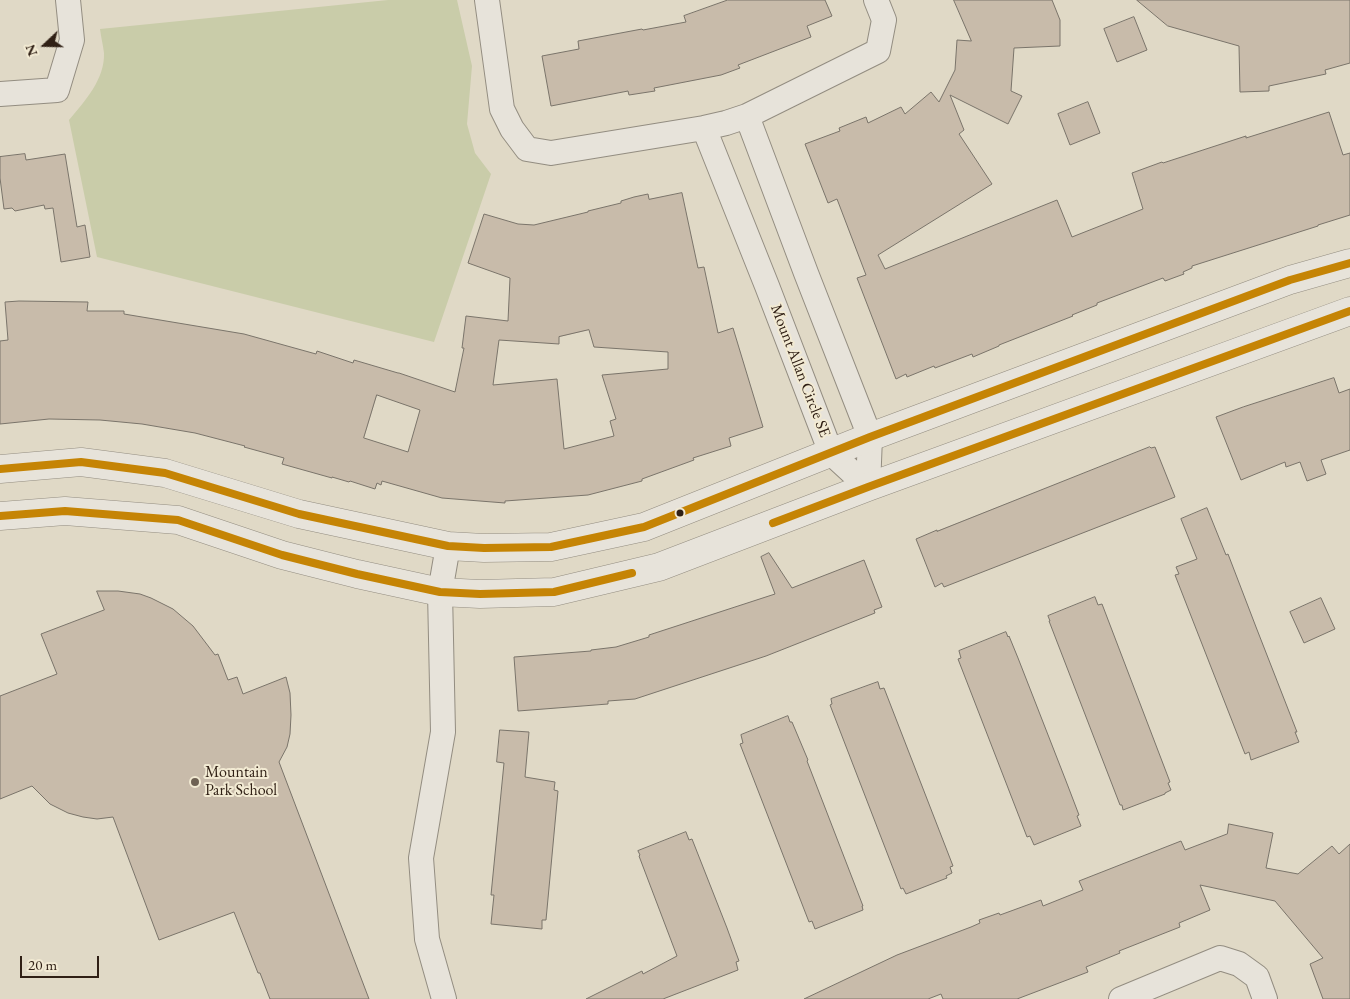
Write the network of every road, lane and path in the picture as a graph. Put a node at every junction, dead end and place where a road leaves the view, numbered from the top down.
1 (68, 0) edge
2 (487, 0) edge
3 (876, 0) edge
4 (0, 94) edge
5 (747, 116) junction
6 (704, 128) junction
7 (1350, 263) edge
8 (1350, 311) edge
9 (870, 437) junction
10 (831, 453) junction
11 (0, 469) edge
12 (868, 487) junction
13 (0, 516) edge
14 (448, 546) junction
15 (440, 592) junction
16 (444, 999) edge
17 (1121, 999) edge
18 (1265, 999) edge

1 - 4 street
2 - 6 street
3 - 5 street
5 - 6 street
5 - 9 street
6 - 10 street, Mount Allan Circle SE
7 - 9 street
8 - 12 street
9 - 10 street
9 - 12 street
10 - 12 street, Mount Allan Circle SE
10 - 14 street
11 - 14 street
12 - 15 street
13 - 15 street
14 - 15 street
15 - 16 street
17 - 18 street

